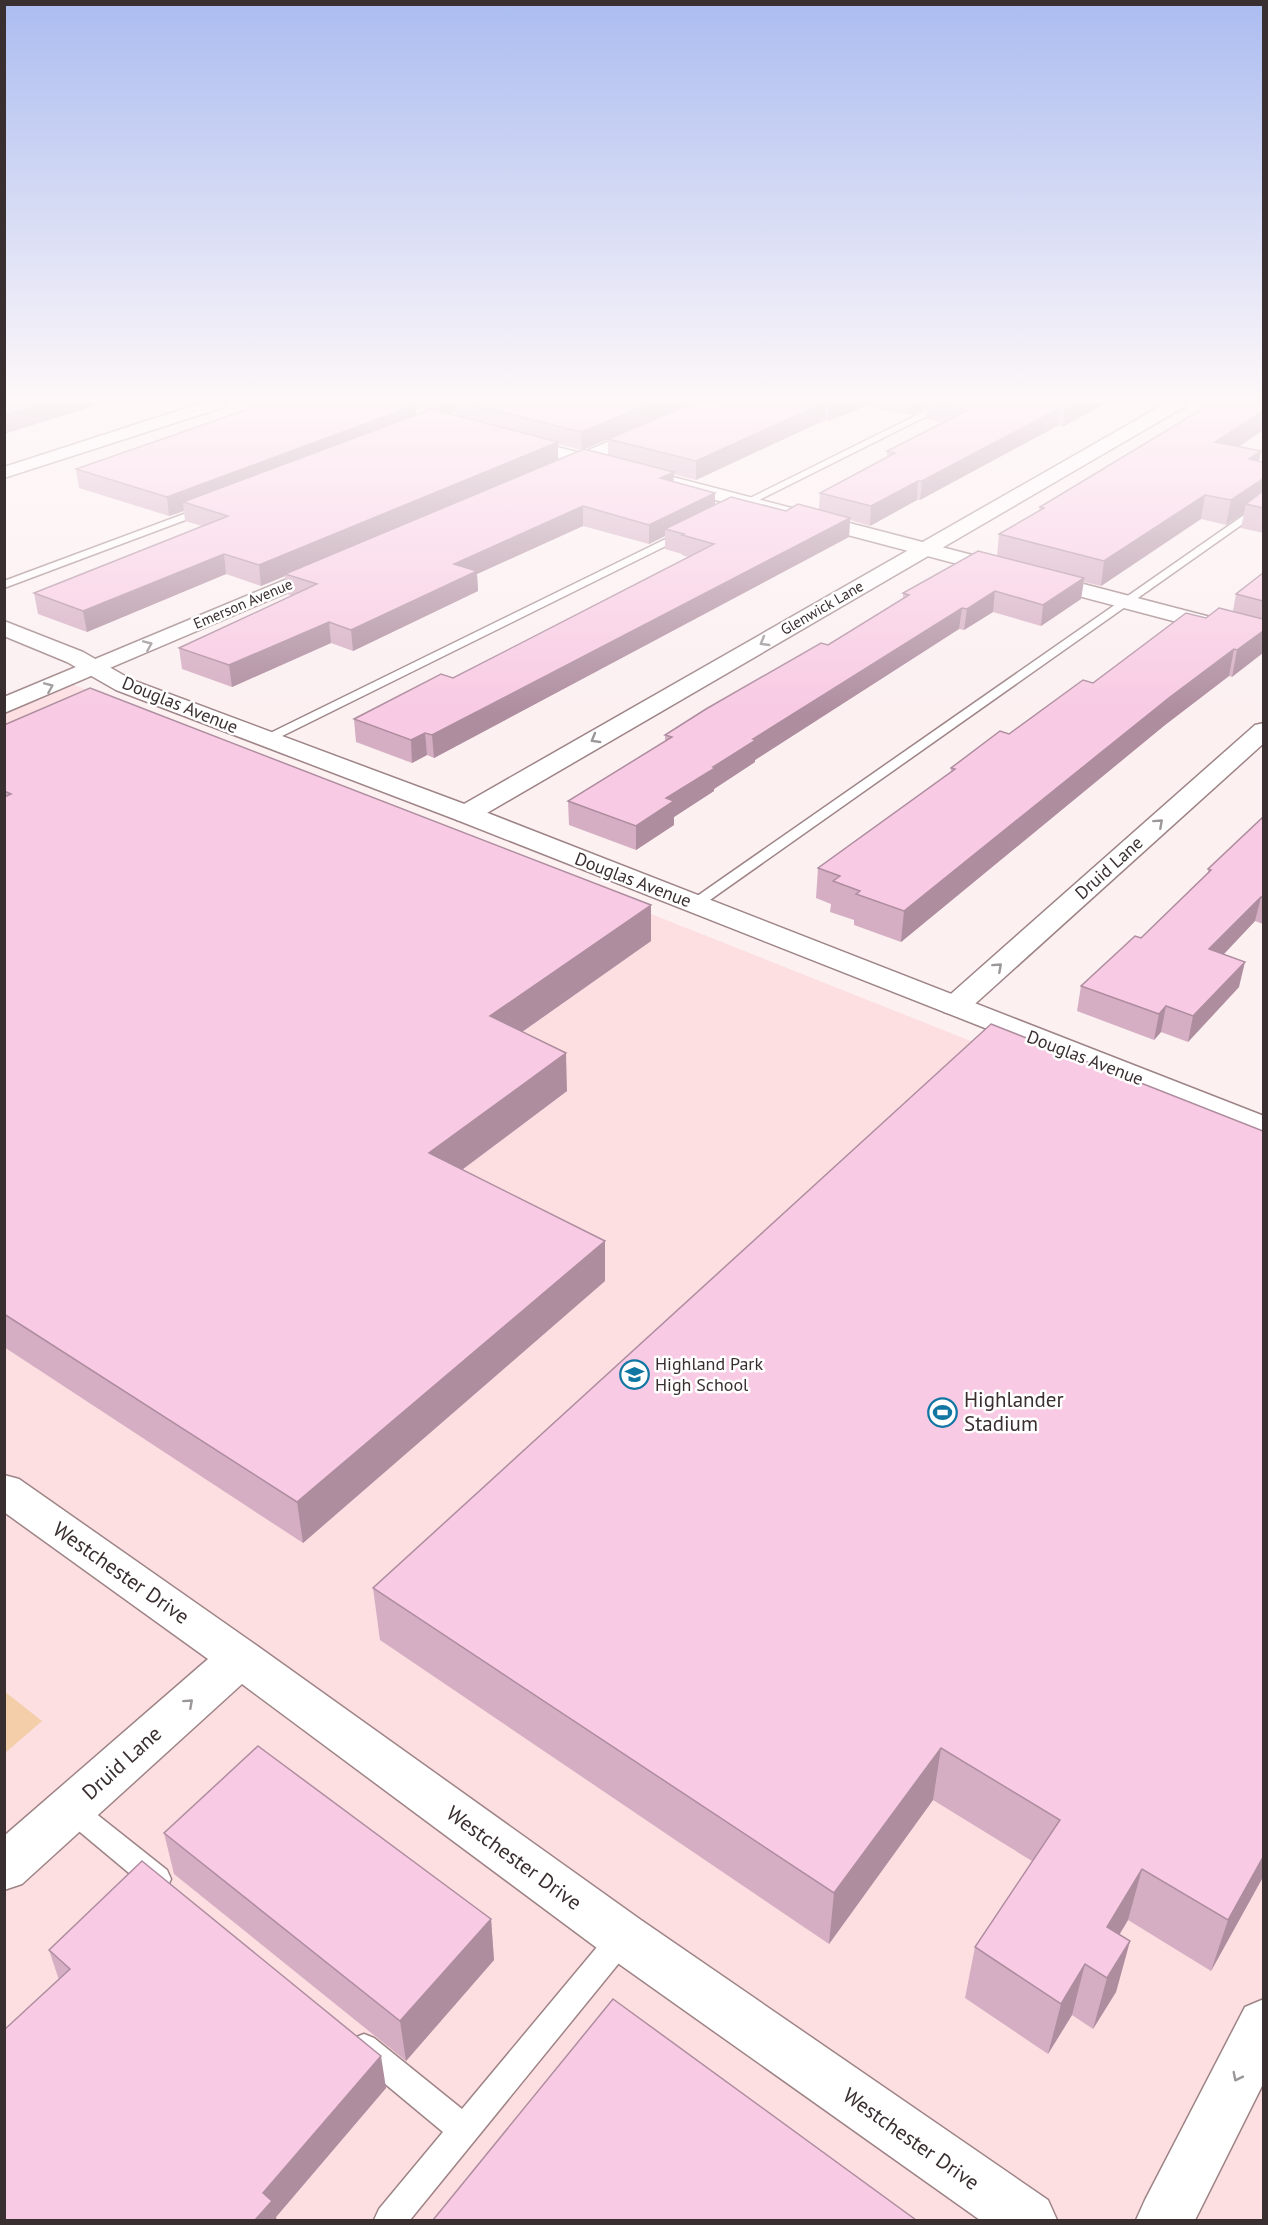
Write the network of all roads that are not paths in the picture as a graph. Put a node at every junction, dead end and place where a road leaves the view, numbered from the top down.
1 (211, 507) edge
2 (738, 507) edge
3 (765, 507) edge
4 (997, 507) edge
5 (1259, 507) edge
6 (726, 513) edge
7 (693, 529) edge
8 (923, 549) junction
9 (344, 561) edge
10 (4, 585) edge
11 (1125, 602) junction
12 (4, 628) edge
13 (1263, 638) edge
14 (94, 668) junction
15 (4, 706) edge
16 (1263, 730) edge
17 (265, 739) junction
18 (466, 814) junction
19 (695, 904) junction
20 (955, 1006) junction
21 (1263, 1128) edge
22 (4, 1490) edge
23 (240, 1658) junction
24 (70, 1809) junction
25 (4, 1868) edge
26 (181, 1899) edge
27 (623, 1937) junction
28 (1263, 2025) edge
29 (346, 2033) edge
30 (465, 2130) junction
31 (390, 2220) edge
32 (1028, 2220) edge
33 (1165, 2220) edge

1 - 10 lane
2 - 6 lane
3 - 8 street
4 - 8 street, Glenwick Lane
5 - 11 lane
7 - 17 lane
8 - 11 street
8 -> 18 street, Glenwick Lane
14 -> 9 street, Emerson Avenue
11 - 13 street
11 - 19 lane
12 - 14 street, Douglas Avenue
15 -> 14 street, Emerson Avenue
14 - 17 street, Douglas Avenue
20 -> 16 street, Druid Lane
17 - 18 street, Douglas Avenue
18 - 19 street, Douglas Avenue
19 - 20 street, Douglas Avenue
20 - 21 street, Douglas Avenue
22 - 23 street, Westchester Drive
24 -> 23 street, Druid Lane
23 - 27 street, Westchester Drive
24 - 25 street, Druid Lane
24 - 26 lane
27 - 30 lane
27 - 32 street, Westchester Drive
28 -> 33 street
29 - 30 lane
30 - 31 lane

